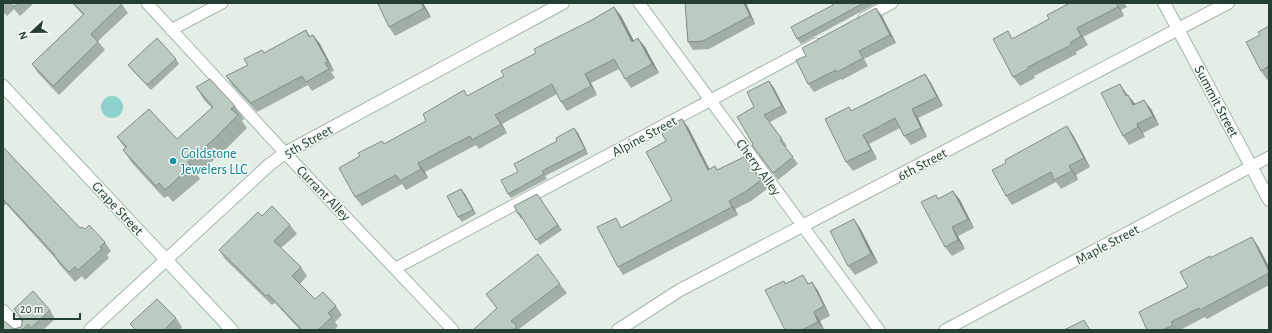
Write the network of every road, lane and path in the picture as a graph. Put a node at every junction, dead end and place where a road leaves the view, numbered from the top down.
1 (146, 3) edge
2 (222, 3) edge
3 (563, 3) edge
4 (640, 3) edge
5 (892, 3) edge
6 (1164, 3) edge
7 (1228, 3) edge
8 (857, 22) edge
9 (1178, 29) junction
10 (171, 30) junction
11 (822, 40) edge
12 (3, 86) edge
13 (711, 100) junction
14 (285, 153) junction
15 (1269, 157) edge
16 (1251, 167) junction
17 (1269, 200) edge
18 (802, 227) junction
19 (167, 260) junction
20 (396, 268) junction
21 (3, 311) edge
22 (21, 330) edge
23 (90, 330) edge
24 (232, 330) edge
25 (453, 330) edge
26 (618, 330) edge
27 (879, 330) edge
28 (945, 330) edge

1 - 10 lane, Currant Alley
2 - 10 lane
3 - 14 street, 5th Street
4 - 13 lane, Cherry Alley
5 - 8 lane
6 - 9 street, Summit Street
7 - 9 street, 6th Street
9 - 16 street, Summit Street
9 - 18 street, 6th Street
10 - 14 lane, Currant Alley
11 - 13 lane, Alpine Street
12 - 19 street, Grape Street
13 - 18 lane, Cherry Alley
13 - 20 lane, Alpine Street
14 - 19 street, 5th Street
14 - 20 lane, Currant Alley
15 - 16 lane, Maple Street
16 - 17 street, Summit Street
16 - 28 lane, Maple Street
18 - 26 street, 6th Street
18 - 27 lane, Cherry Alley
19 - 23 street, 5th Street
19 - 24 street, Grape Street
20 - 25 lane, Currant Alley
21 - 22 street

